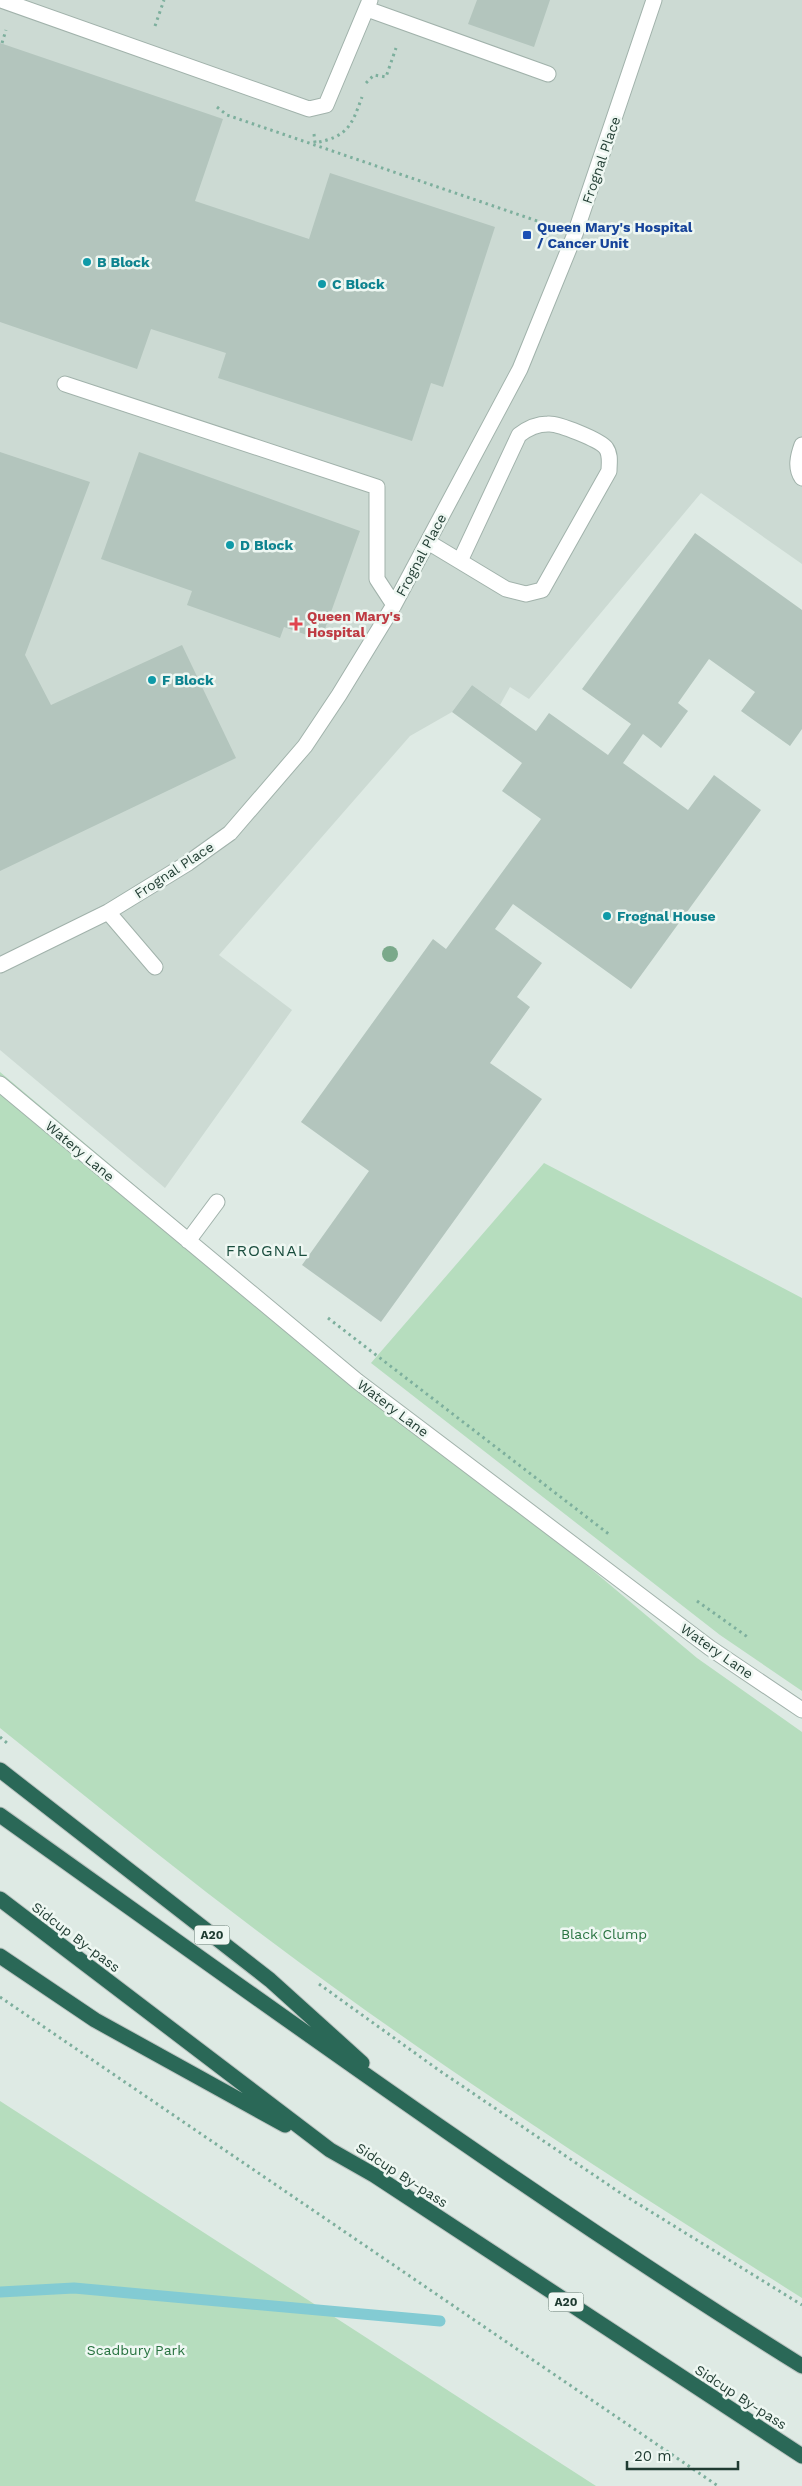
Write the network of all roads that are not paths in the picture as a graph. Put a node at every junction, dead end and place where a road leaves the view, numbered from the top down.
1 (1, 0) edge
2 (654, 0) edge
3 (369, 4) edge
4 (548, 74) dead end
5 (65, 384) dead end
6 (802, 445) edge
7 (802, 478) edge
8 (428, 542) junction
9 (460, 561) junction
10 (394, 605) junction
11 (108, 912) junction
12 (0, 965) edge
13 (155, 967) dead end
14 (0, 1084) edge
15 (217, 1202) dead end
16 (188, 1242) junction
17 (802, 1710) edge
18 (0, 1770) edge
19 (0, 1815) edge
20 (0, 1899) edge
21 (0, 1956) edge
22 (416, 2111) junction
23 (330, 2150) junction
24 (802, 2366) edge
25 (802, 2456) edge

1 - 3 street
2 - 8 street, Frognal Place
3 - 4 street
5 - 10 street
6 - 7 street
8 - 9 street
8 - 10 street, Frognal Place
9 - 9 street
10 - 11 street, Frognal Place
11 - 12 street, Frognal Place
11 - 13 street
14 - 16 street, Watery Lane
15 - 16 street
16 - 17 street, Watery Lane
18 - 22 highway, A20
19 - 22 highway, A20
20 - 23 highway, Sidcup By-pass / A20
21 - 23 highway, A20
22 - 24 highway, A20
23 - 25 highway, Sidcup By-pass / A20

